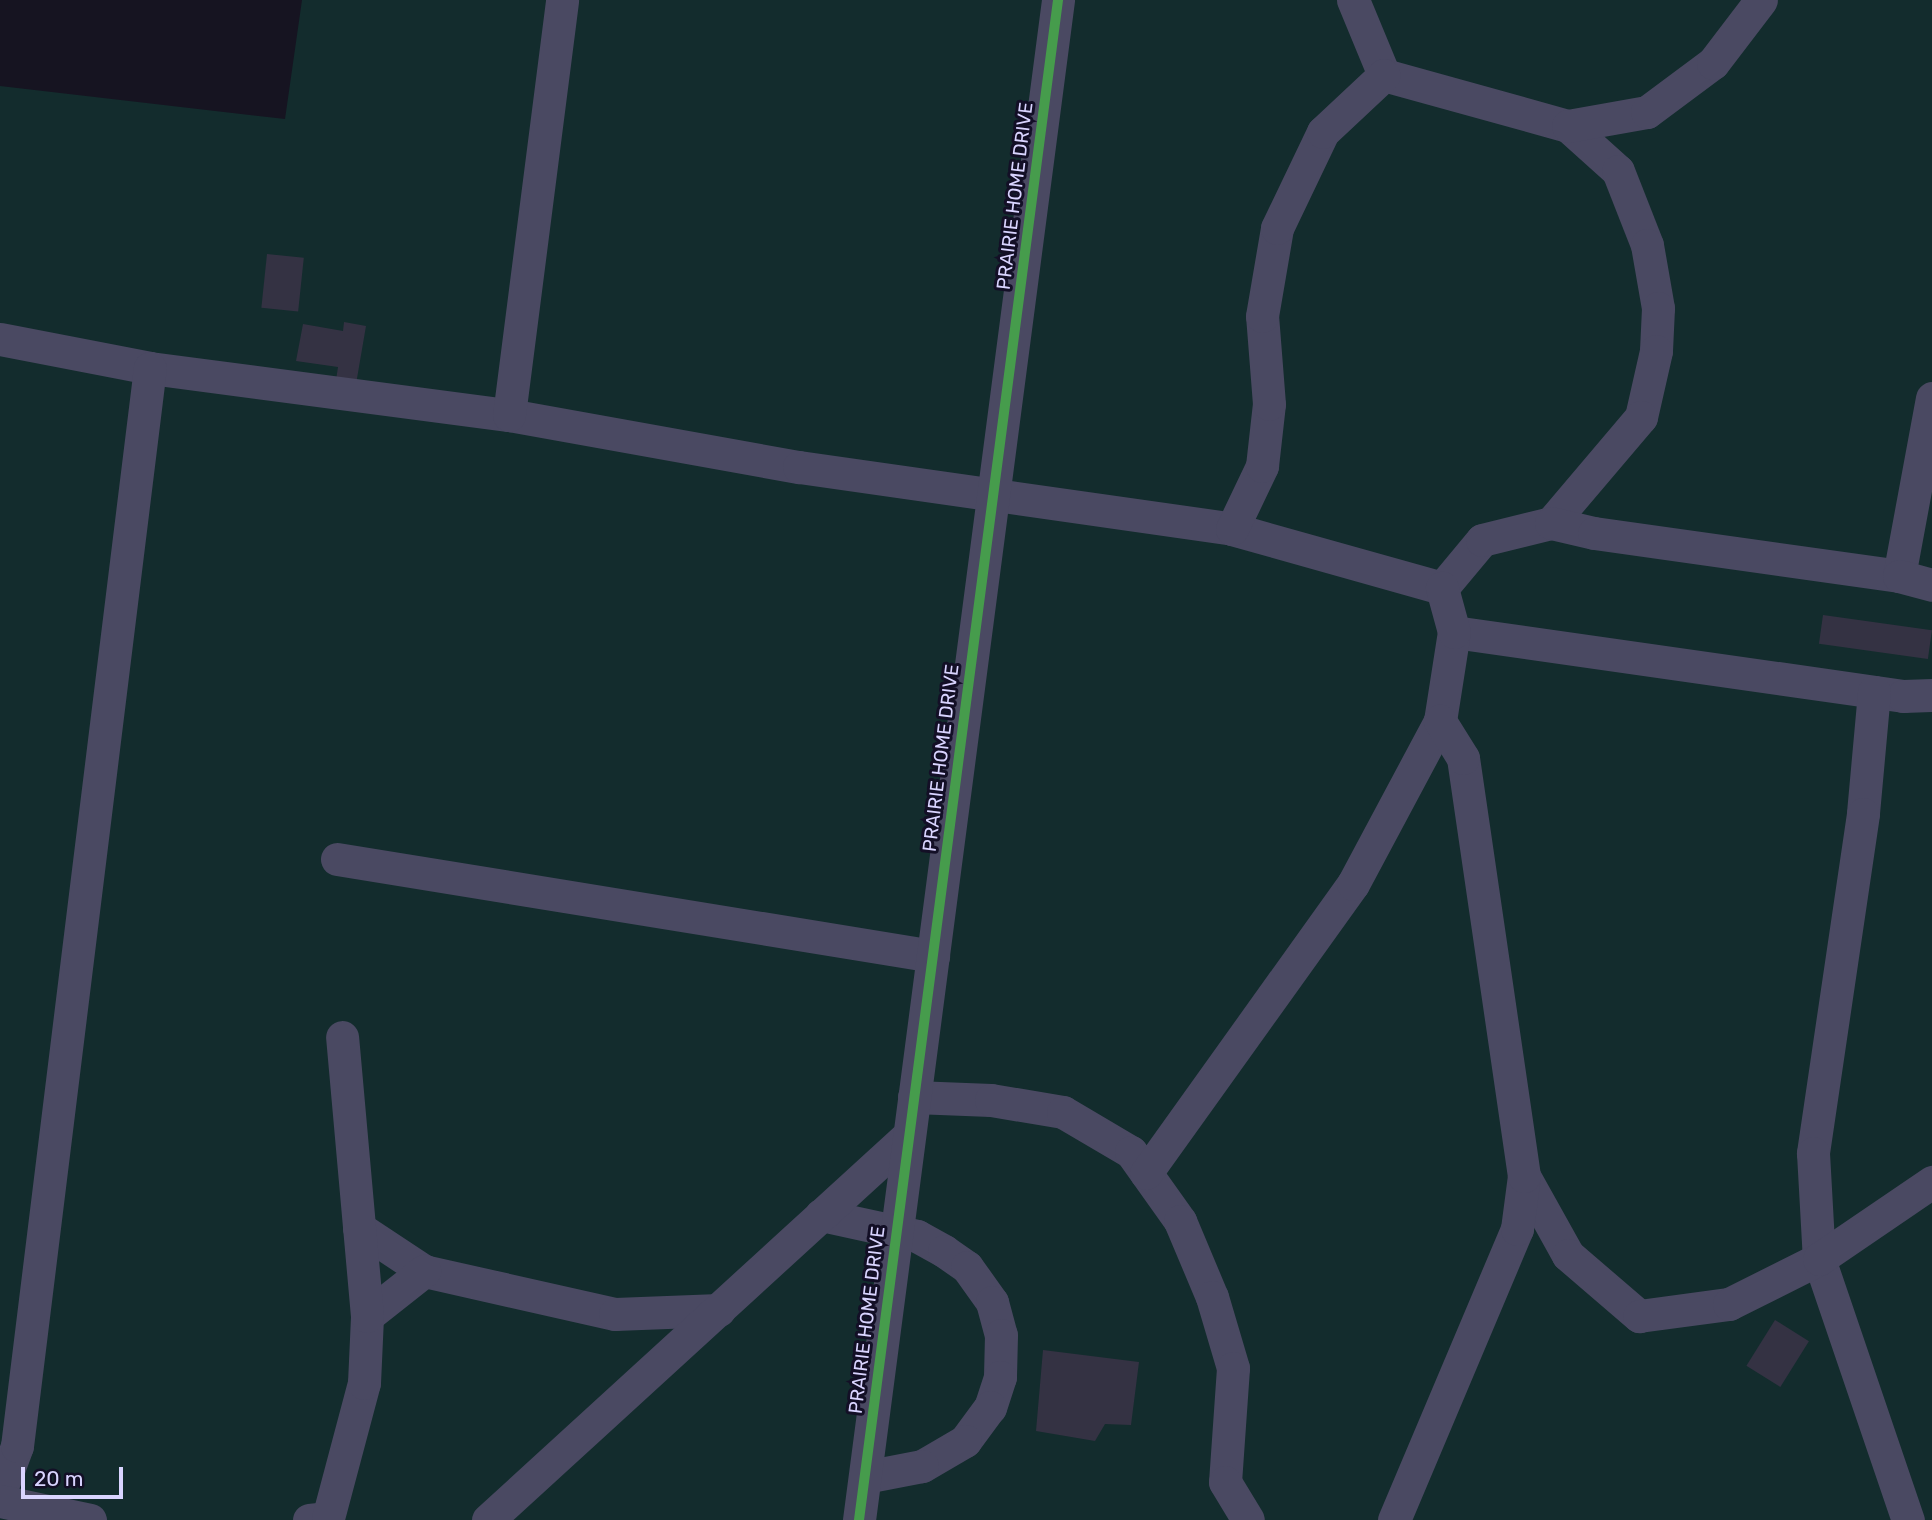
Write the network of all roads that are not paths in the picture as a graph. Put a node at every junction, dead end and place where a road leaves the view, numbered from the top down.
1 (562, 0) edge
2 (1058, 0) edge
3 (1353, 0) edge
4 (1761, 0) edge
5 (1384, 75) junction
6 (1569, 126) junction
7 (0, 339) edge
8 (150, 368) junction
9 (1932, 398) edge
10 (509, 415) junction
11 (993, 492) junction
12 (1551, 523) junction
13 (1232, 529) junction
14 (1899, 576) junction
15 (1932, 584) edge
16 (1442, 588) junction
17 (1454, 632) junction
18 (1874, 692) junction
19 (1932, 695) edge
20 (1440, 721) junction
21 (337, 859) dead end
22 (933, 956) junction
23 (342, 1037) dead end
24 (914, 1097) junction
25 (909, 1135) junction
26 (1146, 1173) junction
27 (1524, 1176) junction
28 (1932, 1182) edge
29 (821, 1215) junction
30 (359, 1228) junction
31 (896, 1233) junction
32 (1819, 1259) junction
33 (424, 1271) junction
34 (719, 1310) junction
35 (367, 1316) junction
36 (864, 1476) junction
37 (0, 1492) edge
38 (0, 1501) edge
39 (322, 1519) edge
40 (90, 1520) edge
41 (488, 1520) edge
42 (859, 1520) edge
43 (1248, 1520) edge
44 (1394, 1520) edge
45 (1908, 1520) edge

1 - 10 street
2 - 11 street, PRAIRIE HOME DRIVE
3 - 5 street
4 - 6 street
5 - 6 street
5 - 13 street
6 - 12 street
7 - 8 street
8 - 10 street
8 - 37 street
9 - 14 street
10 - 11 street
11 - 13 street
11 - 22 street, PRAIRIE HOME DRIVE
12 - 14 street
12 - 16 street
13 - 16 street
14 - 15 street
16 - 17 street
17 - 18 street
17 - 20 street
18 - 19 street
18 - 32 street
20 - 26 street
20 - 27 street
21 - 22 street
22 - 24 street, PRAIRIE HOME DRIVE
23 - 30 street
24 - 25 street, PRAIRIE HOME DRIVE
24 - 26 street
25 - 29 street
25 - 31 street, PRAIRIE HOME DRIVE
26 - 43 street
27 - 32 street
27 - 44 street
28 - 32 street
29 - 31 street
29 - 34 street
30 - 33 street
30 - 35 street
31 - 36 street, PRAIRIE HOME DRIVE
31 - 36 street
32 - 45 street
33 - 34 street
33 - 35 street
34 - 41 street
35 - 39 street
36 - 42 street, PRAIRIE HOME DRIVE
38 - 40 street

